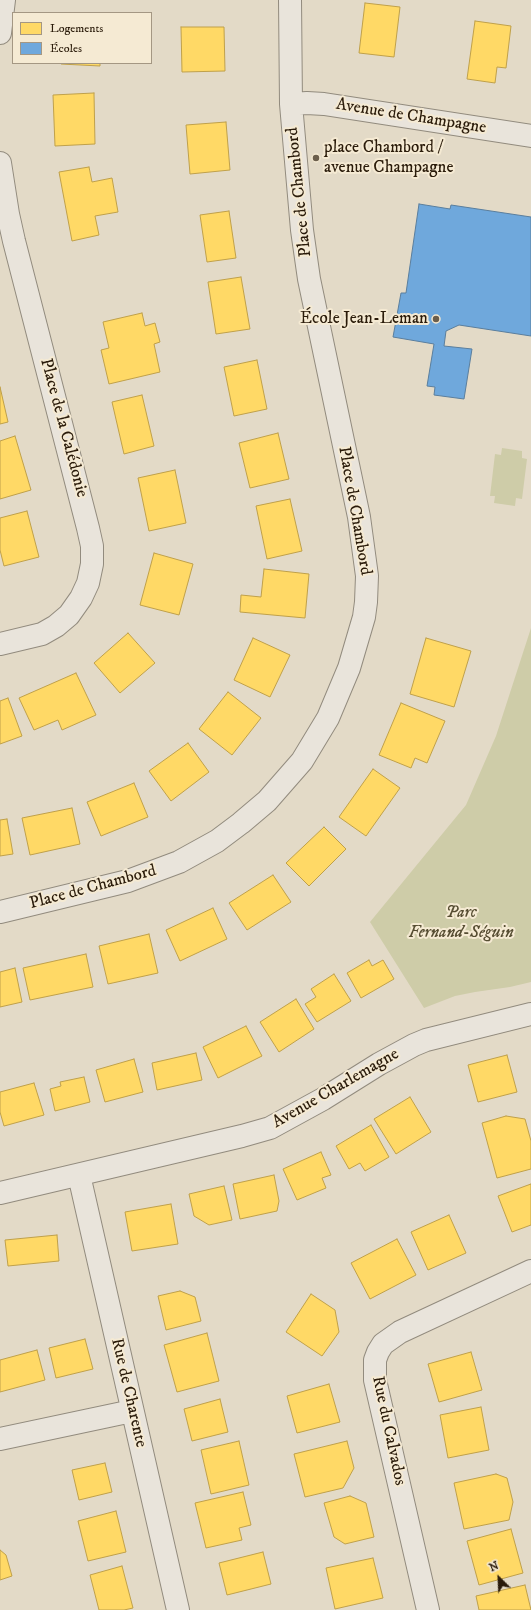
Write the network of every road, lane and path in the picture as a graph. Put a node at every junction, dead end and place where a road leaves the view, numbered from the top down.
1 (4, 0) edge
2 (290, 0) edge
3 (0, 34) edge
4 (291, 104) junction
5 (531, 136) edge
6 (0, 163) edge
7 (0, 644) edge
8 (0, 912) edge
9 (531, 1014) edge
10 (79, 1175) junction
11 (0, 1193) edge
12 (531, 1271) edge
13 (132, 1411) junction
14 (0, 1439) edge
15 (178, 1610) edge
16 (428, 1610) edge

1 - 3 street
2 - 4 street, Place de Chambord
4 - 5 street, Avenue de Champagne
4 - 8 street, Place de Chambord
6 - 7 street, Place de la Calédonie
9 - 10 street, Avenue Charlemagne
10 - 11 street, Avenue Charlemagne
10 - 13 street, Rue de Charente
12 - 16 street, Rue du Calvados
13 - 14 street
13 - 15 street, Rue de Charente

